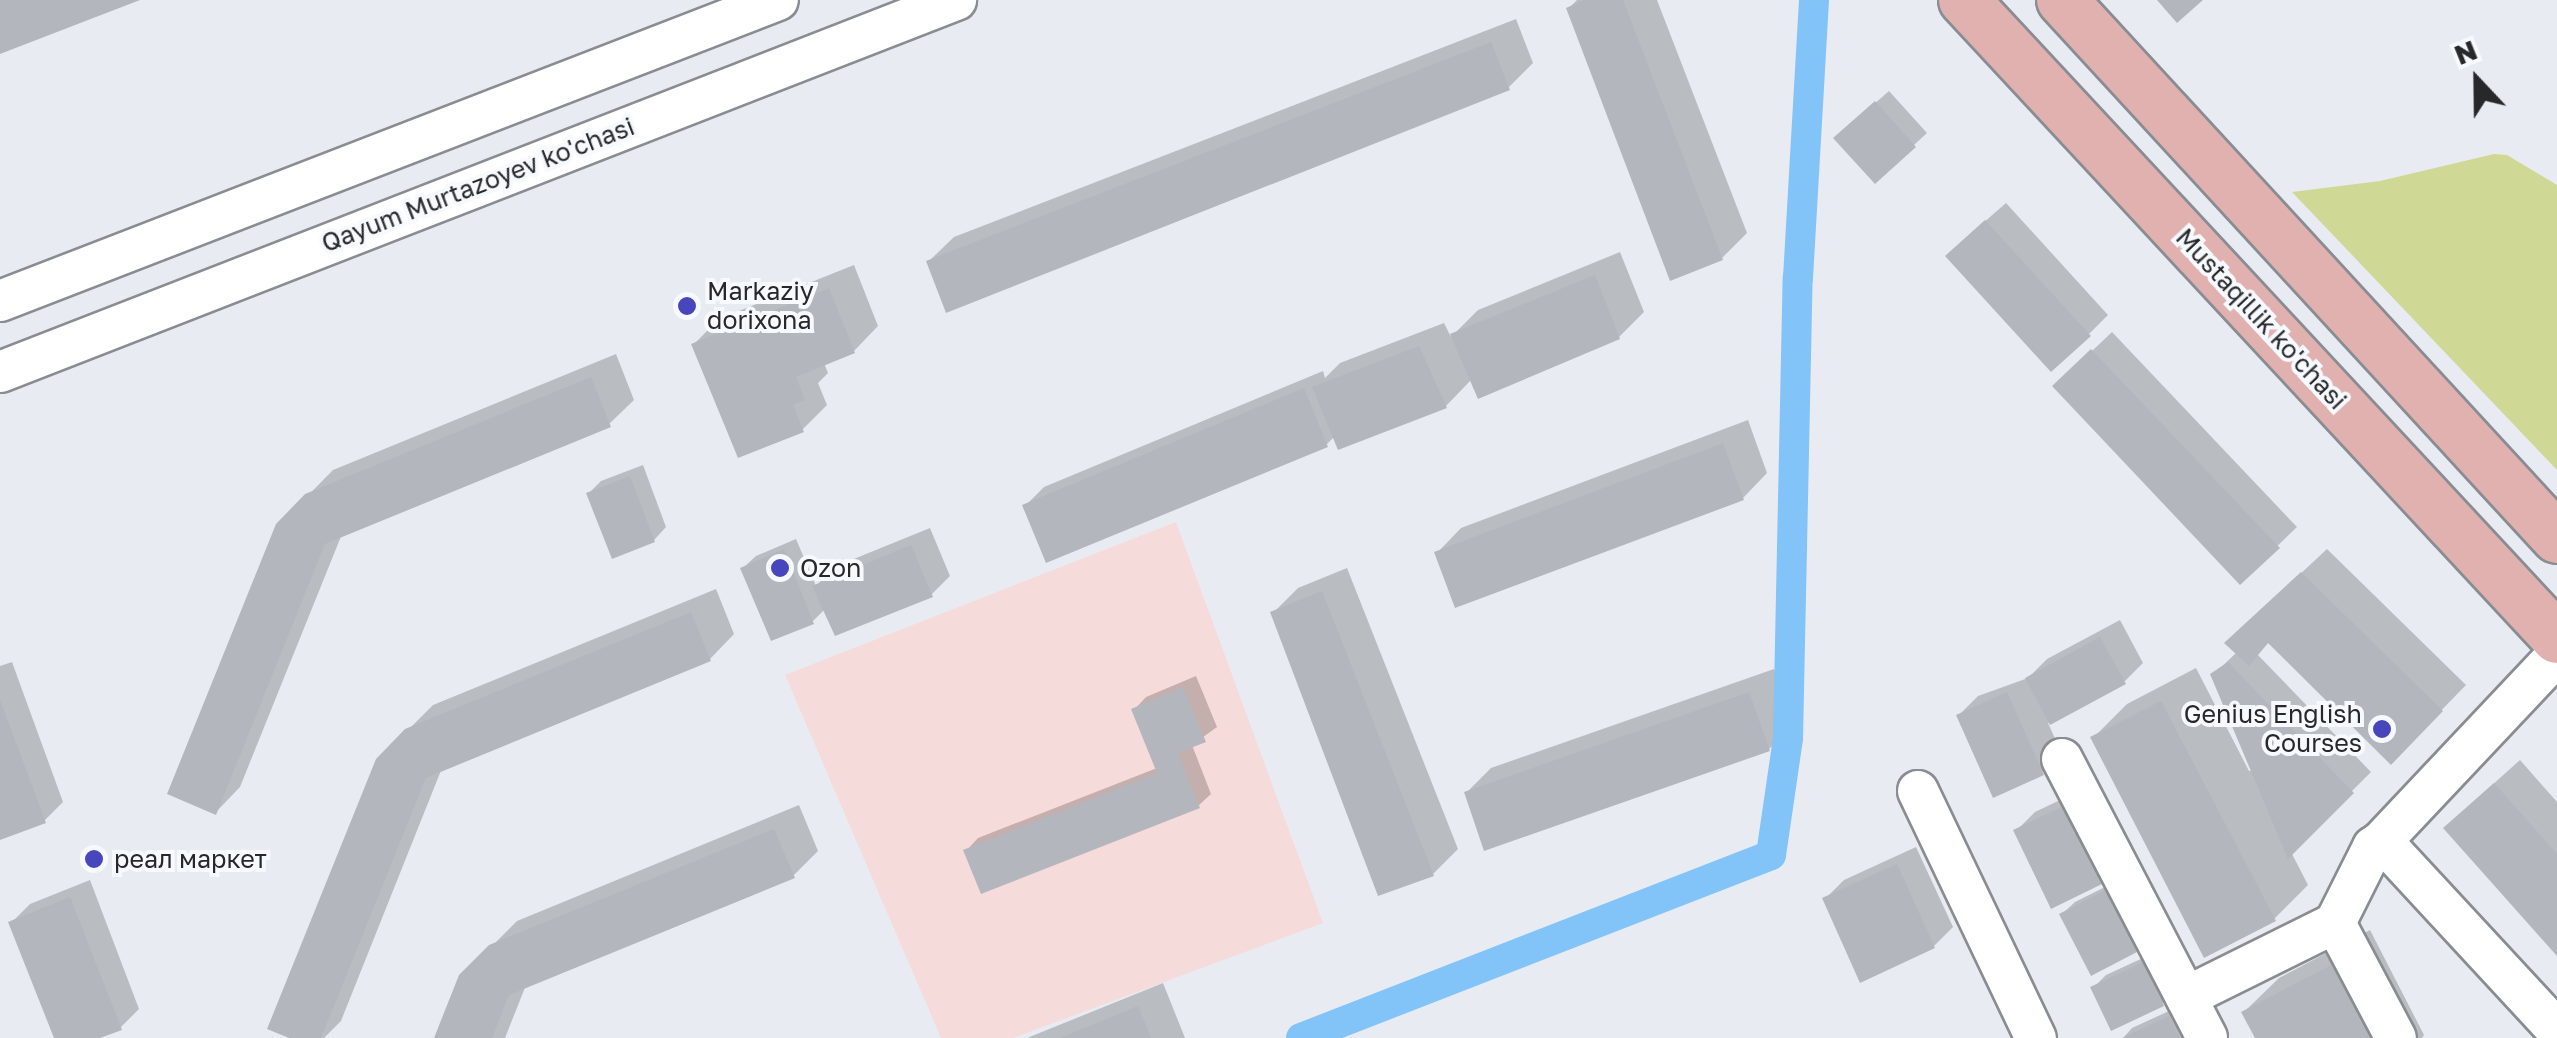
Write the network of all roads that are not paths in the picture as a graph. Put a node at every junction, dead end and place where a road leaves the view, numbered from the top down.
1 (778, 0) edge
2 (956, 0) edge
3 (1964, 0) edge
4 (2062, 0) edge
5 (0, 301) edge
6 (0, 372) edge
7 (2557, 538) edge
8 (2557, 638) edge
9 (2557, 656) edge
10 (2062, 759) dead end
11 (1918, 791) dead end
12 (2382, 841) junction
13 (2335, 923) junction
14 (2186, 997) junction
15 (2557, 1030) edge
16 (2036, 1038) edge
17 (2207, 1038) edge
18 (2396, 1038) edge

1 - 5 street
2 - 6 street, Qayum Murtazoyev ko'chasi
3 - 8 main road, Mustaqillik ko'chasi
4 - 7 main road
9 - 12 street
10 - 14 street
11 - 16 street
12 - 13 street
12 - 15 street
13 - 14 street
13 - 18 street
14 - 17 street

